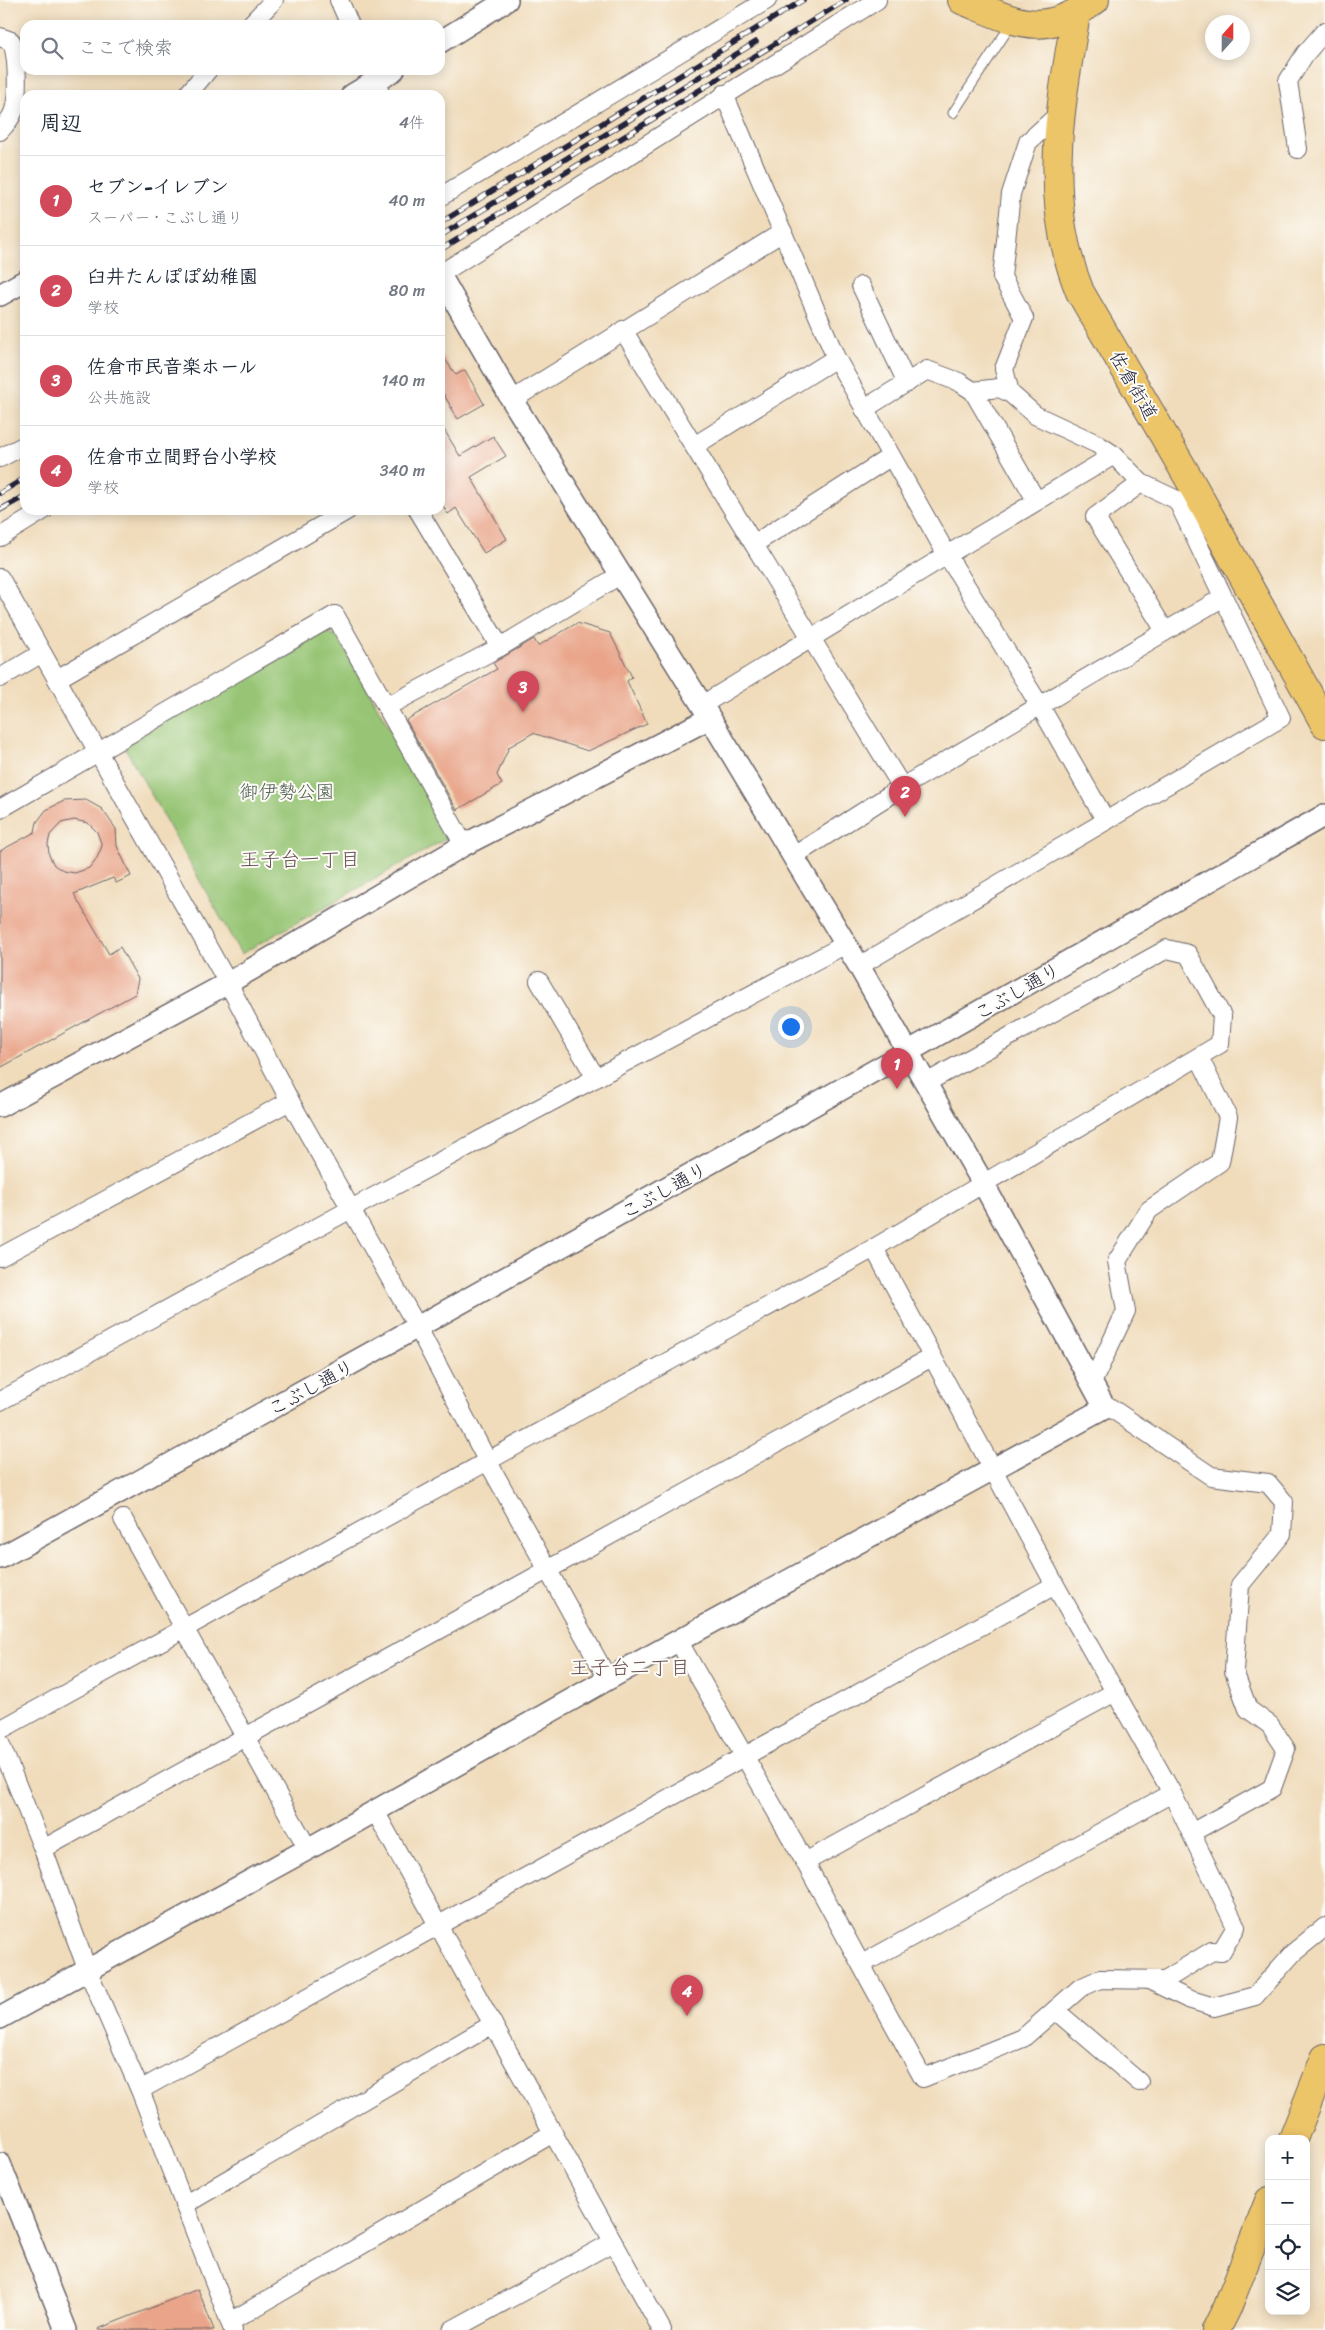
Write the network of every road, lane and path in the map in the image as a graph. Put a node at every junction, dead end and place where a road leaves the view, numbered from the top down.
1 (274, 0) edge
2 (338, 0) edge
3 (507, 0) edge
4 (767, 0) edge
5 (877, 0) edge
6 (962, 0) edge
7 (1086, 7) edge
8 (255, 20) edge
9 (348, 20) edge
10 (1013, 21) junction
11 (1325, 31) edge
12 (0, 37) edge
13 (445, 39) edge
14 (1319, 52) edge
15 (204, 75) edge
16 (386, 75) edge
17 (376, 82) edge
18 (191, 90) edge
19 (361, 90) edge
20 (724, 94) junction
21 (953, 113) dead end
22 (1059, 114) junction
23 (0, 131) edge
24 (1298, 149) dead end
25 (445, 194) edge
26 (782, 232) junction
27 (445, 272) edge
28 (20, 284) edge
29 (445, 284) edge
30 (861, 286) dead end
31 (0, 296) edge
32 (623, 330) junction
33 (836, 358) junction
34 (906, 383) junction
35 (973, 391) junction
36 (1010, 393) junction
37 (512, 400) junction
38 (864, 409) junction
39 (694, 446) junction
40 (20, 448) edge
41 (1114, 455) junction
42 (890, 456) junction
43 (0, 458) edge
44 (1141, 483) junction
45 (1036, 500) junction
46 (36, 515) edge
47 (339, 515) edge
48 (421, 515) edge
49 (0, 537) edge
50 (754, 544) junction
51 (946, 554) junction
52 (620, 575) junction
53 (0, 578) edge
54 (1222, 598) junction
55 (1165, 631) junction
56 (811, 637) junction
57 (500, 647) junction
58 (42, 652) junction
59 (0, 678) edge
60 (57, 679) junction
61 (1040, 706) junction
62 (386, 707) junction
63 (706, 712) junction
64 (1325, 724) edge
65 (98, 754) junction
66 (902, 787) junction
67 (0, 809) edge
68 (1325, 815) edge
69 (1106, 821) junction
70 (464, 845) junction
71 (792, 856) junction
72 (846, 944) junction
73 (859, 966) junction
74 (539, 981) dead end
75 (228, 982) junction
76 (908, 1053) junction
77 (1199, 1057) junction
78 (596, 1078) junction
79 (926, 1083) junction
80 (290, 1101) junction
81 (0, 1106) edge
82 (984, 1185) junction
83 (351, 1208) junction
84 (874, 1248) junction
85 (0, 1257) edge
86 (418, 1328) junction
87 (932, 1357) junction
88 (1097, 1392) junction
89 (0, 1401) edge
90 (488, 1462) junction
91 (992, 1468) junction
92 (123, 1519) dead end
93 (0, 1558) edge
94 (549, 1571) junction
95 (1055, 1585) junction
96 (184, 1629) junction
97 (679, 1642) junction
98 (608, 1679) junction
99 (1115, 1692) junction
100 (0, 1730) edge
101 (244, 1738) junction
102 (0, 1743) edge
103 (746, 1756) junction
104 (1172, 1793) junction
105 (375, 1812) junction
106 (1191, 1833) junction
107 (43, 1849) junction
108 (308, 1849) junction
109 (805, 1862) junction
110 (439, 1925) junction
111 (1325, 1927) edge
112 (862, 1964) junction
113 (87, 1969) junction
114 (1149, 1980) junction
115 (1055, 2010) junction
116 (0, 2018) edge
117 (493, 2024) junction
118 (1325, 2058) edge
119 (1138, 2082) dead end
120 (140, 2090) junction
121 (553, 2133) junction
122 (1295, 2135) edge
123 (0, 2164) edge
124 (184, 2205) junction
125 (1265, 2211) edge
126 (614, 2242) junction
127 (231, 2326) edge
128 (66, 2330) edge
129 (452, 2330) edge
130 (662, 2330) edge
131 (1216, 2330) edge

1 - 8 street
2 - 9 street
3 - 13 street
4 - 25 street
5 - 20 street
6 - 10 main road
7 - 10 main road
7 - 22 main road, 佐倉街道
10 - 21 lane
11 - 14 street
12 - 23 street
14 - 24 street
15 - 18 street
16 - 17 street
17 - 19 street
20 - 26 street
20 - 27 street
22 - 36 street
22 - 64 main road, 佐倉街道
26 - 32 street
26 - 33 street
28 - 31 street
29 - 37 street
30 - 34 street
32 - 37 street
32 - 39 street
33 - 38 street
33 - 39 street
34 - 35 street
34 - 38 street
35 - 36 street
35 - 45 street
36 - 41 street
37 - 52 street
38 - 42 street
39 - 50 street
40 - 43 street
41 - 44 street
41 - 45 street
42 - 50 street
42 - 51 street
44 - 54 street
44 - 55 street
45 - 51 street
46 - 49 street
47 - 60 street
48 - 57 street
50 - 56 street
51 - 56 street
51 - 61 street
52 - 57 street
52 - 63 street
53 - 58 street
54 - 55 street
54 - 69 street
55 - 61 street
56 - 63 street
56 - 66 street
57 - 62 street
58 - 59 street
58 - 60 street
60 - 65 street
61 - 66 street
61 - 69 street
62 - 65 street
62 - 70 street
63 - 70 street
63 - 71 street
65 - 67 street
65 - 75 street
66 - 71 street
68 - 76 street, こぶし通り
69 - 73 street
70 - 75 street
71 - 72 street
72 - 73 street
72 - 78 street
73 - 76 street
74 - 78 street
75 - 80 street
75 - 81 street
76 - 79 street
76 - 86 street, こぶし通り
77 - 79 street
77 - 82 street
77 - 88 street
78 - 83 street
79 - 82 street
80 - 83 street
80 - 85 street
82 - 84 street
82 - 88 street
83 - 86 street
83 - 89 street
84 - 87 street
84 - 90 street
86 - 90 street
86 - 93 street, こぶし通り
87 - 91 street
87 - 94 street
88 - 91 street
88 - 106 street
90 - 94 street
90 - 96 street
91 - 95 street
91 - 97 street
92 - 96 street
94 - 98 street
94 - 101 street
95 - 99 street
95 - 103 street
96 - 100 street
96 - 101 street
97 - 98 street
97 - 103 street
98 - 105 street
99 - 104 street
99 - 109 street
101 - 107 street
101 - 108 street
102 - 107 street
103 - 109 street
103 - 110 street
104 - 106 street
104 - 112 street
105 - 108 street
105 - 110 street
106 - 114 street
107 - 113 street
108 - 113 street
109 - 112 street
110 - 117 street
110 - 120 street
111 - 114 street
112 - 115 street
113 - 116 street
113 - 120 street
114 - 115 street
115 - 119 street
117 - 121 street
117 - 124 street
118 - 122 main road
120 - 124 street
121 - 126 street
121 - 127 street
123 - 128 street
124 - 127 street
125 - 131 main road
126 - 129 street
126 - 130 street

